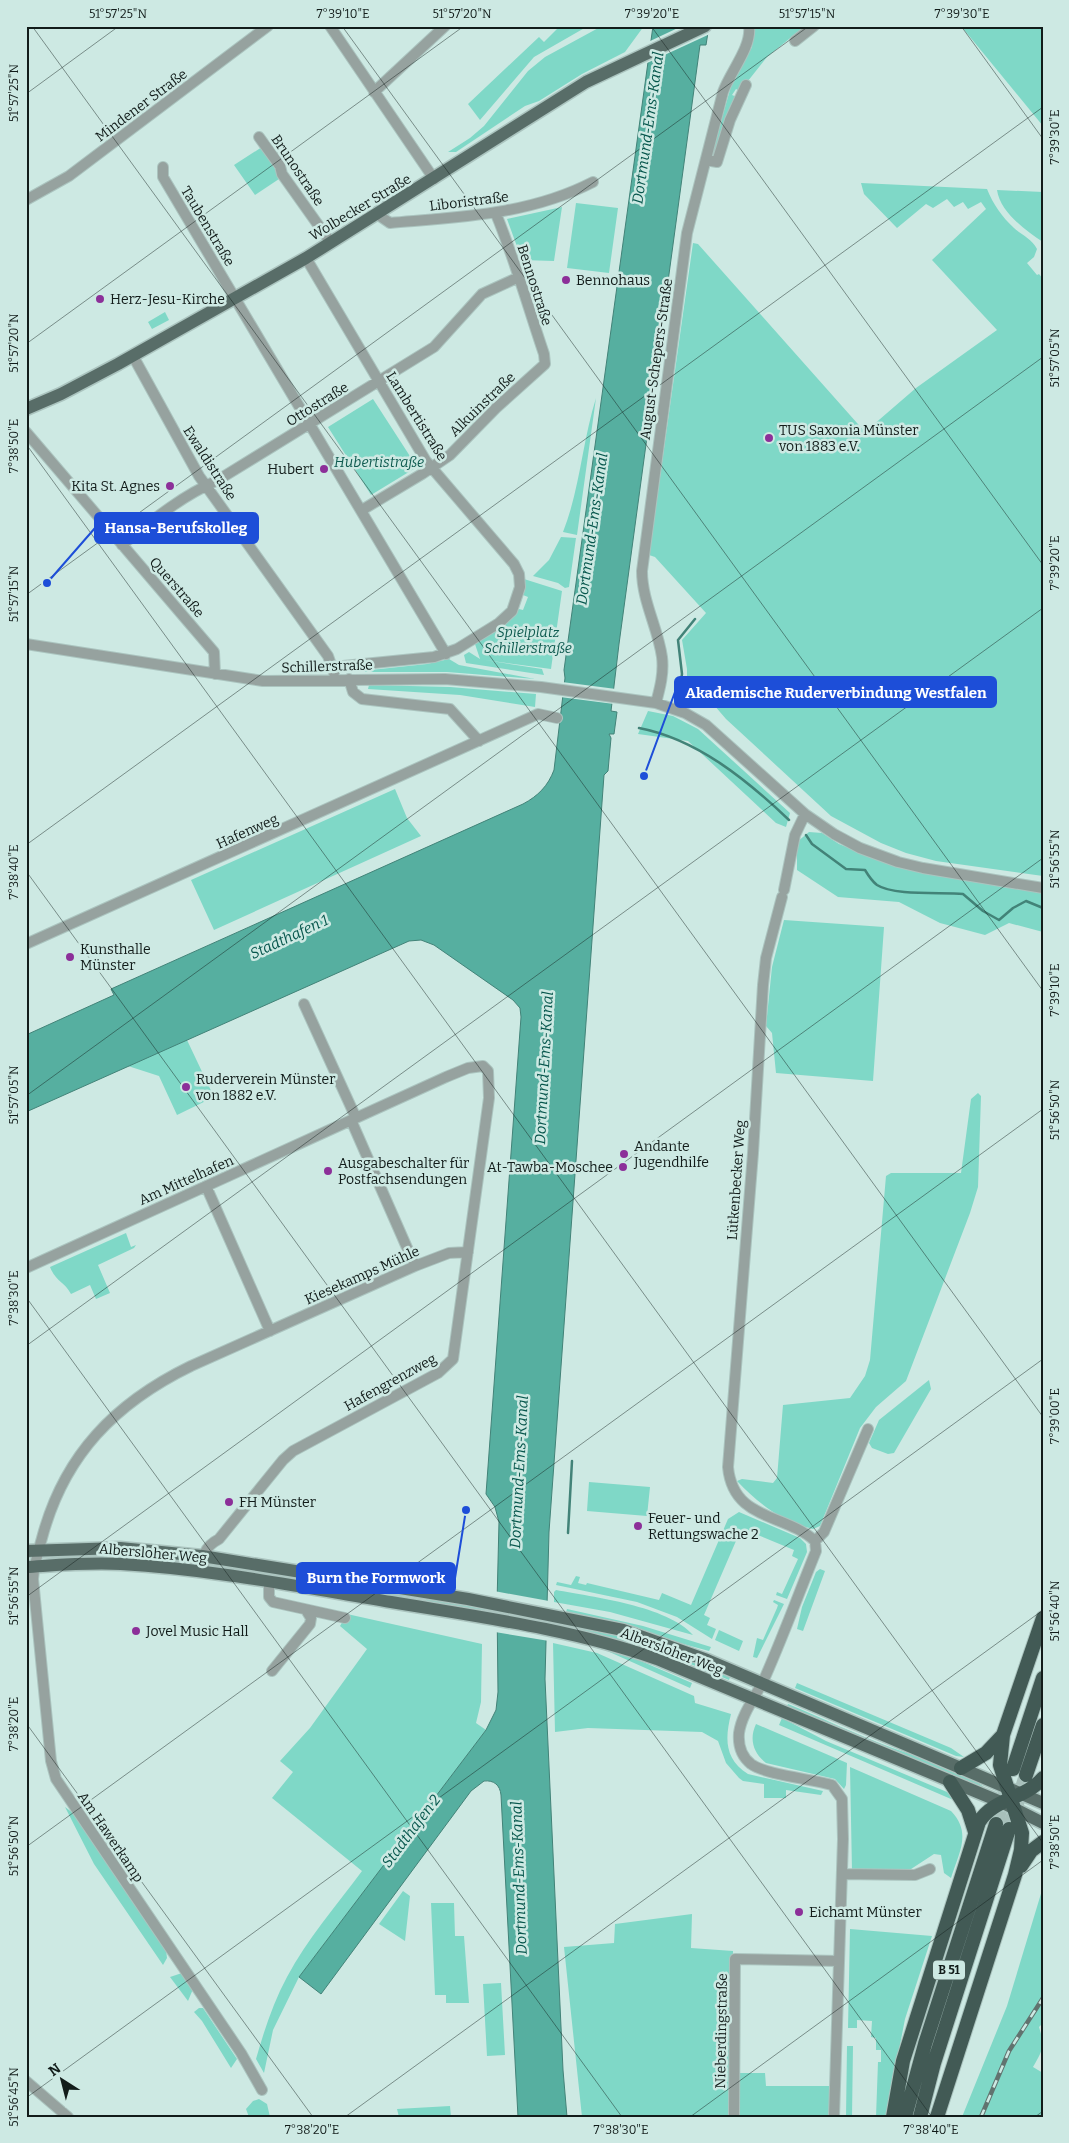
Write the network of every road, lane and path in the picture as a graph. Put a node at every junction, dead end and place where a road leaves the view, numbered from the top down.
1 (268, 26) edge
2 (330, 26) edge
3 (445, 26) edge
4 (705, 26) edge
5 (749, 26) edge
6 (814, 26) edge
7 (795, 41) dead end
8 (746, 85) dead end
9 (374, 92) junction
10 (259, 137) dead end
11 (706, 160) junction
12 (163, 167) dead end
13 (434, 179) junction
14 (593, 182) dead end
15 (26, 200) edge
16 (377, 214) junction
17 (496, 214) junction
18 (331, 243) junction
19 (306, 258) junction
20 (519, 276) junction
21 (235, 298) junction
22 (132, 356) junction
23 (545, 364) joint
24 (379, 381) junction
25 (26, 409) edge
26 (310, 425) junction
27 (26, 432) edge
28 (432, 468) junction
29 (206, 485) junction
30 (362, 510) junction
31 (122, 545) junction
32 (520, 577) joint
33 (26, 644) edge
34 (446, 654) junction
35 (333, 667) junction
36 (215, 674) junction
37 (349, 679) junction
38 (334, 680) junction
39 (656, 703) junction
40 (557, 718) dead end
41 (479, 741) junction
42 (805, 814) junction
43 (1043, 888) edge
44 (26, 944) edge
45 (304, 1004) dead end
46 (484, 1066) joint
47 (354, 1119) junction
48 (206, 1186) junction
49 (468, 1252) junction
50 (415, 1266) junction
51 (26, 1268) edge
52 (270, 1331) junction
53 (868, 1429) dead end
54 (815, 1541) junction
55 (32, 1550) edge
56 (202, 1556) junction
57 (30, 1566) edge
58 (272, 1567) junction
59 (204, 1572) junction
60 (269, 1582) junction
61 (306, 1610) junction
62 (344, 1618) dead end
63 (1043, 1618) edge
64 (272, 1671) dead end
65 (1043, 1678) edge
66 (762, 1684) junction
67 (752, 1700) junction
68 (1043, 1725) edge
69 (1003, 1735) junction
70 (961, 1768) junction
71 (1013, 1769) tunnel mouth
72 (1026, 1776) tunnel mouth
73 (1043, 1778) edge
74 (950, 1782) junction
75 (1012, 1798) junction
76 (1043, 1803) edge
77 (1043, 1822) edge
78 (996, 1824) tunnel mouth
79 (1009, 1829) tunnel mouth
80 (975, 1832) junction
81 (1043, 1842) edge
82 (930, 1870) dead end
83 (842, 1874) junction
84 (1015, 1875) junction
85 (839, 1961) junction
86 (26, 2081) edge
87 (262, 2090) dead end
88 (68, 2117) edge
89 (734, 2117) edge
90 (834, 2117) edge
91 (893, 2117) edge
92 (905, 2117) edge
93 (920, 2117) edge
94 (937, 2117) edge

1 - 15 street, Mindener Straße
2 - 9 street
3 - 9 street
4 - 13 main road, Wolbecker Straße
5 - 11 street, August-Schepers-Straße
6 - 7 street
8 - 11 street
9 - 13 street
10 - 18 street, Brunostraße
11 - 39 street, August-Schepers-Straße
12 - 21 street, Taubenstraße
13 - 16 main road, Wolbecker Straße
14 - 17 street, Liboristraße
16 - 17 street, Liboristraße
16 - 18 main road, Wolbecker Straße
17 - 20 street, Bennostraße
18 - 19 main road, Wolbecker Straße
19 - 21 main road, Wolbecker Straße
19 - 24 street, Lambertistraße
20 - 23 street, Bennostraße
20 - 24 street, Ottostraße
21 - 22 main road, Wolbecker Straße
21 - 26 street
22 - 25 main road, Wolbecker Straße
22 - 29 street, Ewaldistraße
23 - 28 street, Alkuinstraße
24 - 26 street, Ottostraße
24 - 28 street, Lambertistraße
26 - 29 street, Ottostraße
26 - 30 street
27 - 31 street, Querstraße
28 - 30 street, Alkuinstraße
28 - 32 street, Lambertistraße
29 - 31 street, Ottostraße
29 - 35 street, Ewaldistraße
30 - 34 street
31 - 36 street, Querstraße
32 - 34 street, Schillerstraße
33 - 36 street, Schillerstraße
34 - 35 street, Schillerstraße
35 - 38 street, Ewaldistraße
36 - 38 street, Schillerstraße
37 - 38 street, Schillerstraße
37 - 39 street, Schillerstraße
37 - 41 street
39 - 42 street
40 - 41 street, Hafenweg
41 - 44 street, Hafenweg
42 - 43 street
42 - 54 street, Lütkenbecker Weg
45 - 47 street
46 - 47 street, Am Mittelhafen
46 - 49 street, Hafengrenzweg
47 - 48 street, Am Mittelhafen
47 - 50 street
48 - 51 street, Am Mittelhafen
48 - 52 street
49 - 50 street, Kiesekamps Mühle
49 - 56 street, Hafengrenzweg
50 - 52 street, Kiesekamps Mühle
52 - 55 street, Kiesekamps Mühle
53 - 54 street
54 - 66 street
55 - 56 main road, Albersloher Weg
55 - 57 street
56 - 58 main road, Albersloher Weg
56 - 59 street
57 - 59 main road, Albersloher Weg
57 - 87 street, Am Hawerkamp
58 - 60 main road
58 - 66 main road, Albersloher Weg
59 - 60 main road, Albersloher Weg
60 - 61 street
60 - 67 main road, Albersloher Weg
61 - 62 street
61 - 64 street
63 - 69 highway, B 51
65 - 71 highway
66 - 67 street
66 - 70 main road, Albersloher Weg
67 - 74 main road, Albersloher Weg
67 - 83 street
68 - 72 highway
69 - 70 highway, B 51
69 - 75 highway, B 51
70 - 75 main road, Albersloher Weg
73 - 75 highway, B 51
74 - 75 main road, Albersloher Weg
74 - 80 highway
75 - 76 main road, Albersloher Weg
75 - 77 main road, Albersloher Weg
75 - 80 highway, B 51
75 - 84 highway, B 51
78 - 92 highway, B 51
79 - 93 highway, B 51
80 - 91 highway, B 51
81 - 84 highway, B 51
82 - 83 street
83 - 85 street
84 - 94 highway, B 51
85 - 89 street, Nieberdingstraße
85 - 90 street
86 - 88 street

